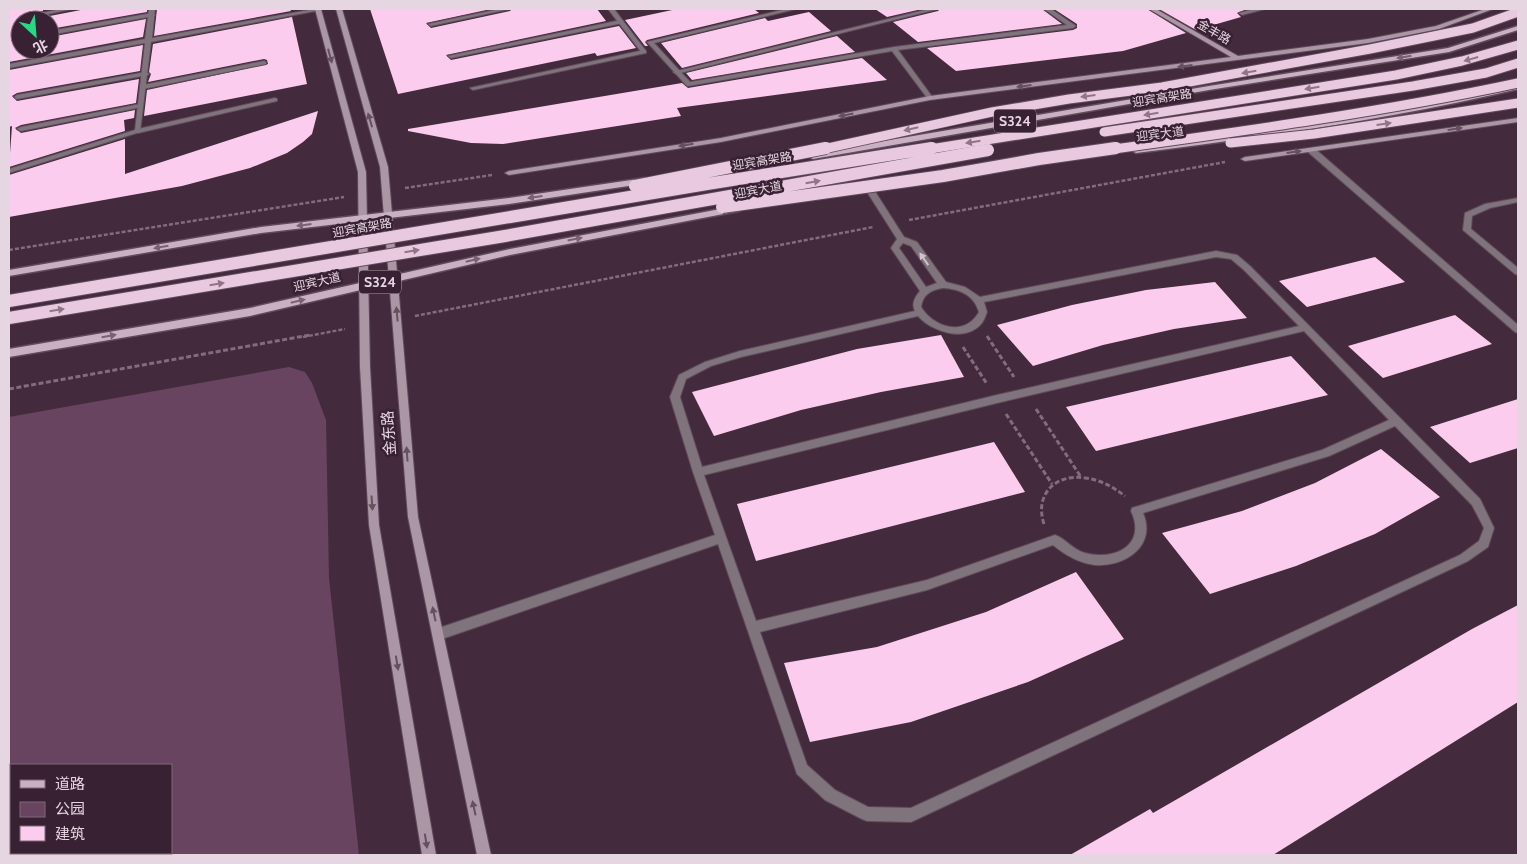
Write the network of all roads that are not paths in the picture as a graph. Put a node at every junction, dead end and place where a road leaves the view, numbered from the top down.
1 (318, 9) edge
2 (338, 9) edge
3 (507, 9) edge
4 (611, 9) edge
5 (793, 9) edge
6 (935, 9) edge
7 (1047, 9) edge
8 (1152, 9) edge
9 (1262, 9) edge
10 (1490, 9) edge
11 (152, 12) edge
12 (1518, 12) edge
13 (1242, 13) dead end
14 (621, 22) junction
15 (431, 24) dead end
16 (1518, 28) edge
17 (60, 31) edge
18 (149, 41) junction
19 (1518, 45) edge
20 (894, 49) junction
21 (451, 56) dead end
22 (1239, 59) junction
23 (264, 63) dead end
24 (1518, 63) edge
25 (9, 66) edge
26 (676, 72) junction
27 (146, 74) junction
28 (1518, 83) edge
29 (143, 87) junction
30 (1518, 87) edge
31 (474, 88) dead end
32 (17, 97) dead end
33 (930, 98) junction
34 (275, 100) dead end
35 (1518, 103) edge
36 (140, 106) junction
37 (1518, 120) edge
38 (22, 129) dead end
39 (138, 131) junction
40 (1311, 150) junction
41 (1039, 159) junction
42 (1245, 159) dead end
43 (9, 171) edge
44 (509, 173) dead end
45 (866, 184) junction
46 (1518, 200) edge
47 (388, 215) junction
48 (363, 218) junction
49 (505, 236) junction
50 (381, 238) junction
51 (900, 239) junction
52 (1518, 272) edge
53 (9, 273) edge
54 (394, 279) junction
55 (364, 286) junction
56 (943, 286) junction
57 (924, 292) junction
58 (979, 300) junction
59 (9, 301) edge
60 (919, 313) junction
61 (9, 318) edge
62 (1305, 328) junction
63 (1518, 330) edge
64 (9, 353) edge
65 (1396, 421) junction
66 (698, 472) junction
67 (721, 538) junction
68 (752, 628) junction
69 (438, 634) junction
70 (428, 855) edge
71 (484, 855) edge

1 - 18 street
1 -> 48 street, 金东路
47 -> 2 street, 金东路
3 - 15 street
4 - 14 street
5 - 26 street
6 - 26 street
7 - 20 street
8 - 22 street, 金丰路
9 - 13 street
10 - 22 street
11 - 17 street
11 - 18 street
12 -> 50 highway, bridge
14 - 21 street
14 - 31 street
16 -> 47 main road, 迎宾大道 / S324
18 - 25 street
18 - 27 street
19 -> 50 highway, 迎宾高架路, bridge
20 - 26 street
20 - 33 street
22 -> 33 street
23 - 29 street
49 -> 24 highway, 迎宾高架路, bridge
27 - 29 street
27 - 32 street
28 - 41 highway, bridge
29 - 36 street
30 - 45 main road, 迎宾大道 / S324
33 -> 44 street
34 - 39 street
41 -> 35 highway, bridge
36 - 38 street
36 - 39 street
40 -> 37 street
39 - 43 street
42 -> 40 street
40 - 63 street
41 - 49 highway, bridge
45 - 51 street
54 -> 45 main road, 迎宾大道 / S324
46 - 52 street
47 - 48 main road, 迎宾大道 / S324
47 - 54 street, 金东路
48 -> 53 main road, 迎宾大道 / S324
48 - 55 street, 金东路
61 -> 49 highway, 迎宾高架路, bridge
50 - 59 highway, 迎宾高架路, bridge
56 -> 51 street
51 - 57 street
54 - 55 main road, 迎宾大道 / S324
69 -> 54 street, 金东路
64 -> 55 main road, 迎宾大道 / S324
55 -> 70 street, 金东路
56 - 57 street
56 - 58 street
57 - 60 street
58 - 60 street
58 - 62 street
60 - 66 street
62 - 65 street
62 - 66 street
65 - 68 street
65 - 68 street
66 - 67 street
67 - 68 street
67 - 69 street
71 -> 69 street, 金东路

